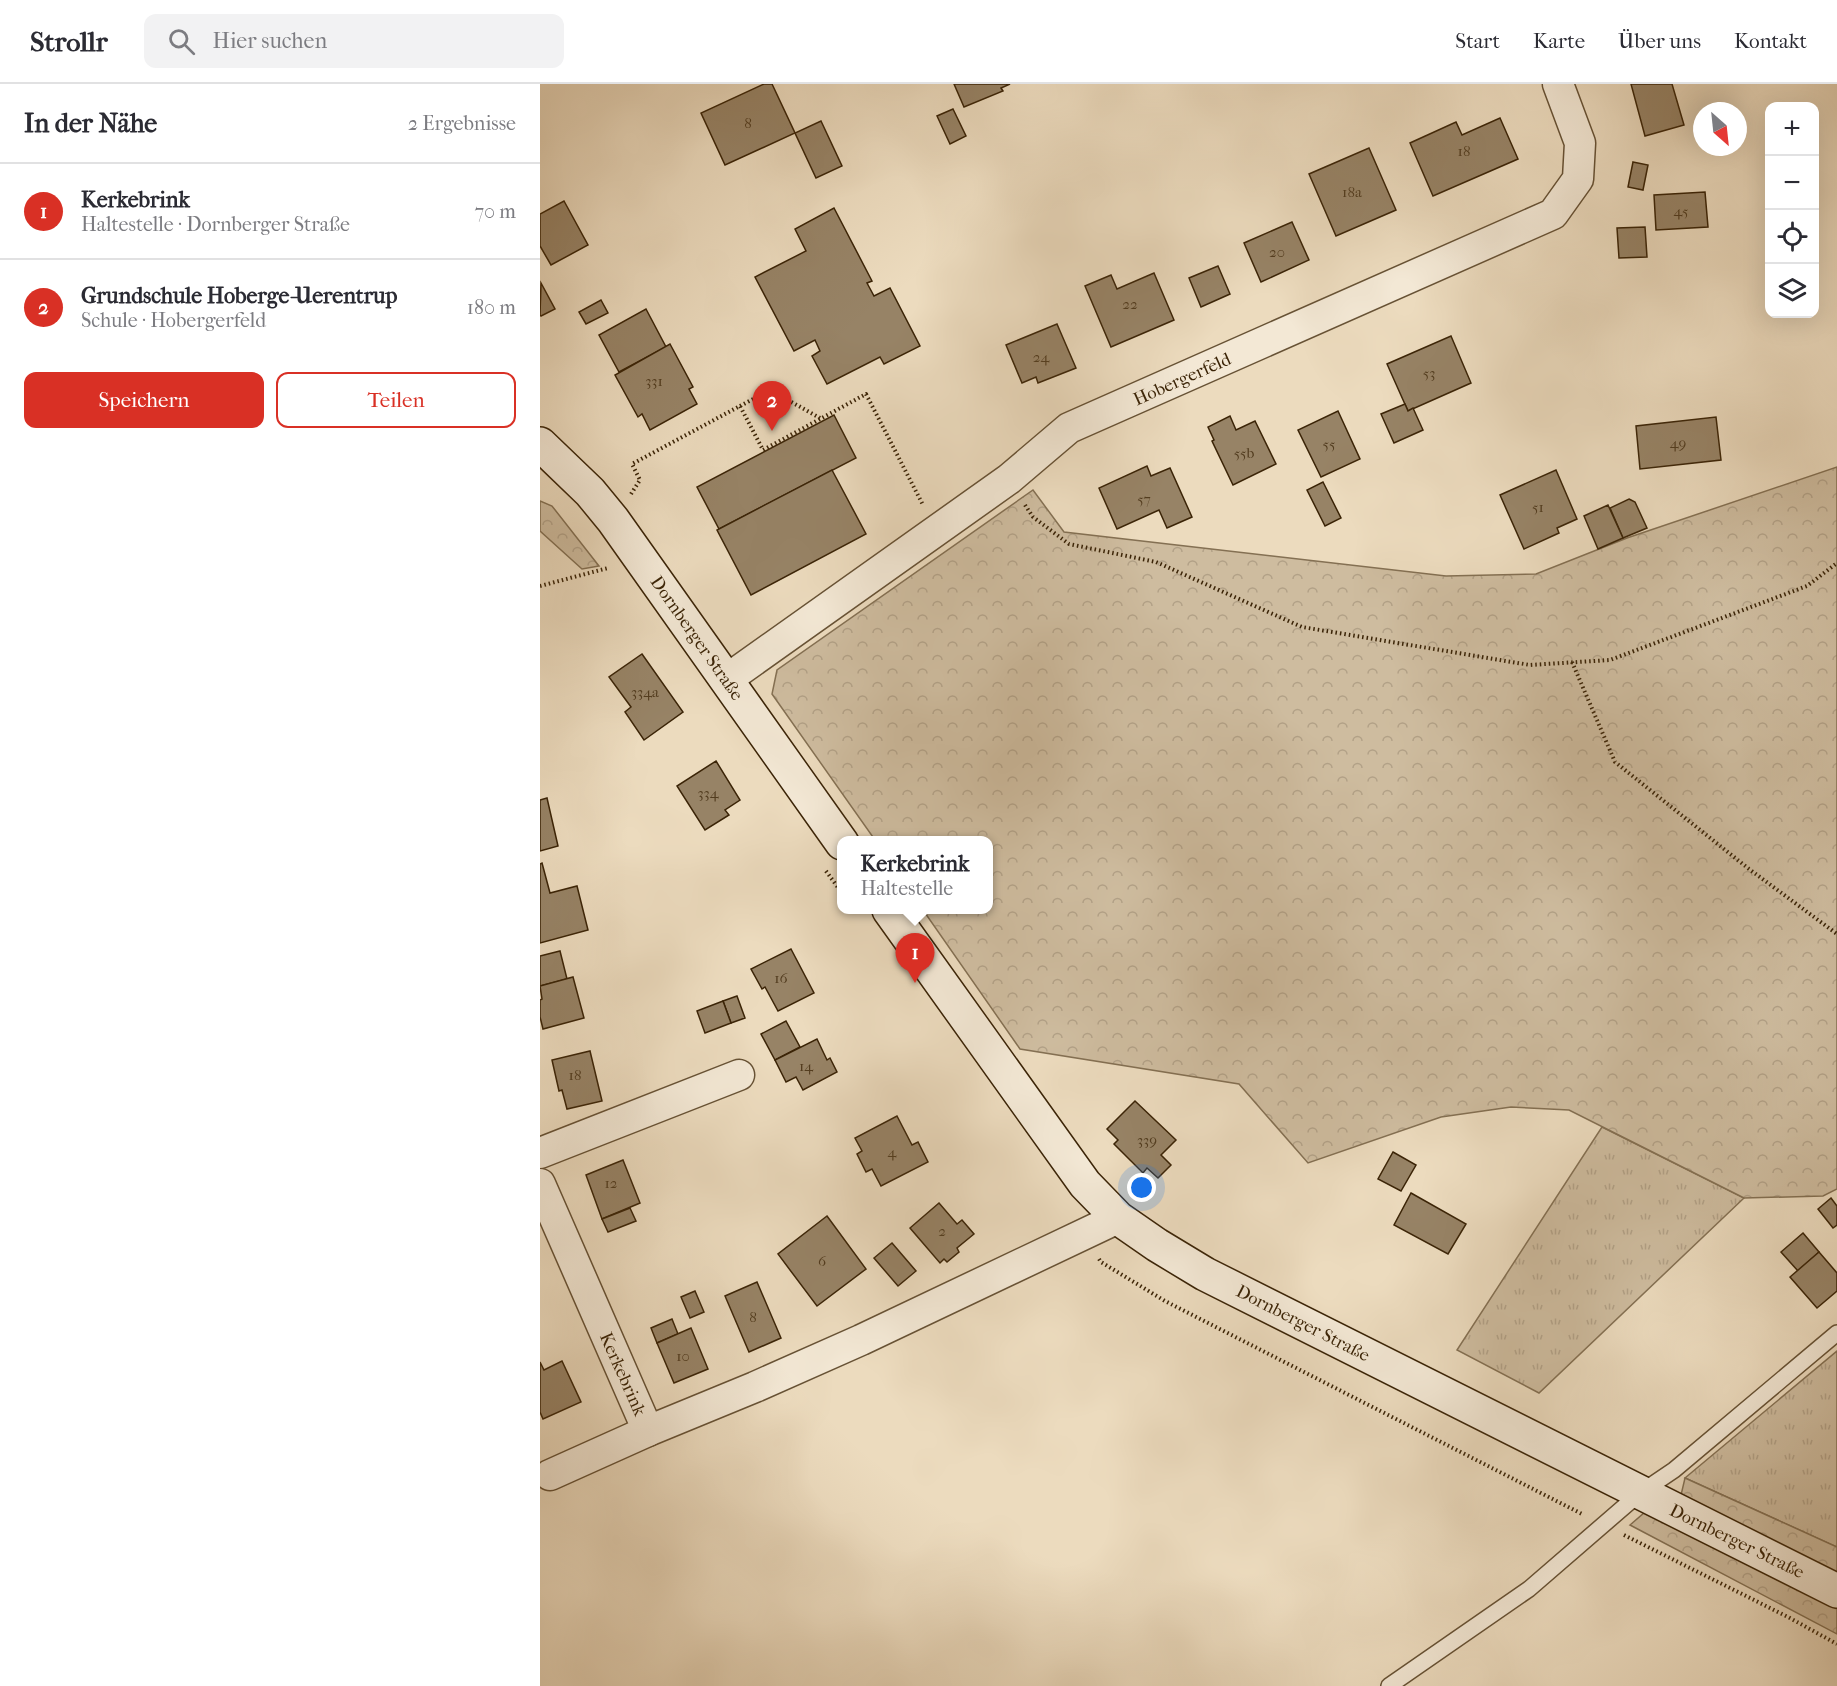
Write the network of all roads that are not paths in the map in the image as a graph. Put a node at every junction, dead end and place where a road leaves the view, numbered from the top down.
1 (1558, 84) edge
2 (540, 444) edge
3 (726, 680) junction
4 (837, 836) edge
5 (893, 914) edge
6 (739, 1075) dead end
7 (540, 1153) edge
8 (540, 1184) edge
9 (1118, 1218) junction
10 (1837, 1333) edge
11 (648, 1431) junction
12 (550, 1475) dead end
13 (1640, 1493) junction
14 (1837, 1590) edge
15 (1389, 1686) edge

1 - 3 street, Hobergerfeld
2 - 3 street, Dornberger Straße
3 - 4 street, Dornberger Straße
5 - 9 street, Dornberger Straße
6 - 7 street
8 - 11 street, Kerkebrink
9 - 11 street, Kerkebrink
9 - 13 street, Dornberger Straße
10 - 13 lane
11 - 12 street, Kerkebrink
13 - 14 street, Dornberger Straße
13 - 15 lane

